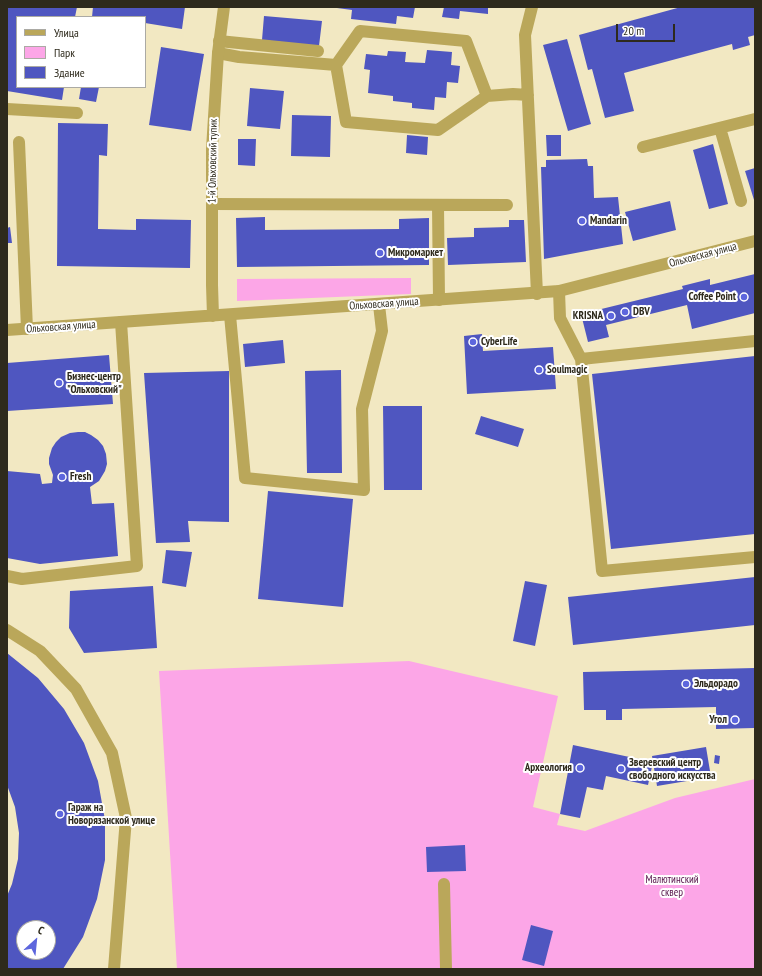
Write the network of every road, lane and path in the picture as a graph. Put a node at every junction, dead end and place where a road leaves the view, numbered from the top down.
1 (224, 7) edge
2 (532, 7) edge
3 (219, 41) junction
4 (318, 52) dead end
5 (218, 53) junction
6 (336, 65) junction
7 (528, 95) junction
8 (487, 96) junction
9 (7, 109) edge
10 (77, 113) dead end
11 (755, 119) edge
12 (720, 128) junction
13 (19, 142) dead end
14 (643, 147) dead end
15 (741, 201) dead end
16 (212, 204) junction
17 (438, 205) junction
18 (507, 205) dead end
19 (755, 241) edge
20 (559, 291) junction
21 (537, 294) junction
22 (439, 300) junction
23 (379, 304) junction
24 (230, 315) junction
25 (213, 316) junction
26 (121, 322) junction
27 (27, 329) junction
28 (7, 330) edge
29 (755, 341) edge
30 (581, 359) junction
31 (755, 557) edge
32 (7, 576) edge
33 (7, 630) edge
34 (444, 884) dead end
35 (114, 969) edge
36 (446, 969) edge

1 - 3 street, 1-й Ольховский тупик
2 - 7 street
3 - 4 street
3 - 5 street, 1-й Ольховский тупик
5 - 6 street
5 - 16 street, 1-й Ольховский тупик
6 - 8 street
6 - 8 street
7 - 8 street
7 - 21 street
9 - 10 street
11 - 12 street
12 - 14 street
12 - 15 street
13 - 27 street
16 - 17 street
16 - 25 street, 1-й Ольховский тупик
17 - 18 street
17 - 22 street
19 - 20 street, Ольховская улица
20 - 21 street, Ольховская улица
20 - 30 street
21 - 22 street, Ольховская улица
22 - 23 street, Ольховская улица
23 - 24 street, Ольховская улица
23 - 24 street
24 - 25 street, Ольховская улица
25 - 26 street, Ольховская улица
26 - 27 street, Ольховская улица
26 - 32 street
27 - 28 street, Ольховская улица
29 - 30 street
30 - 31 street
33 - 35 street
34 - 36 street

